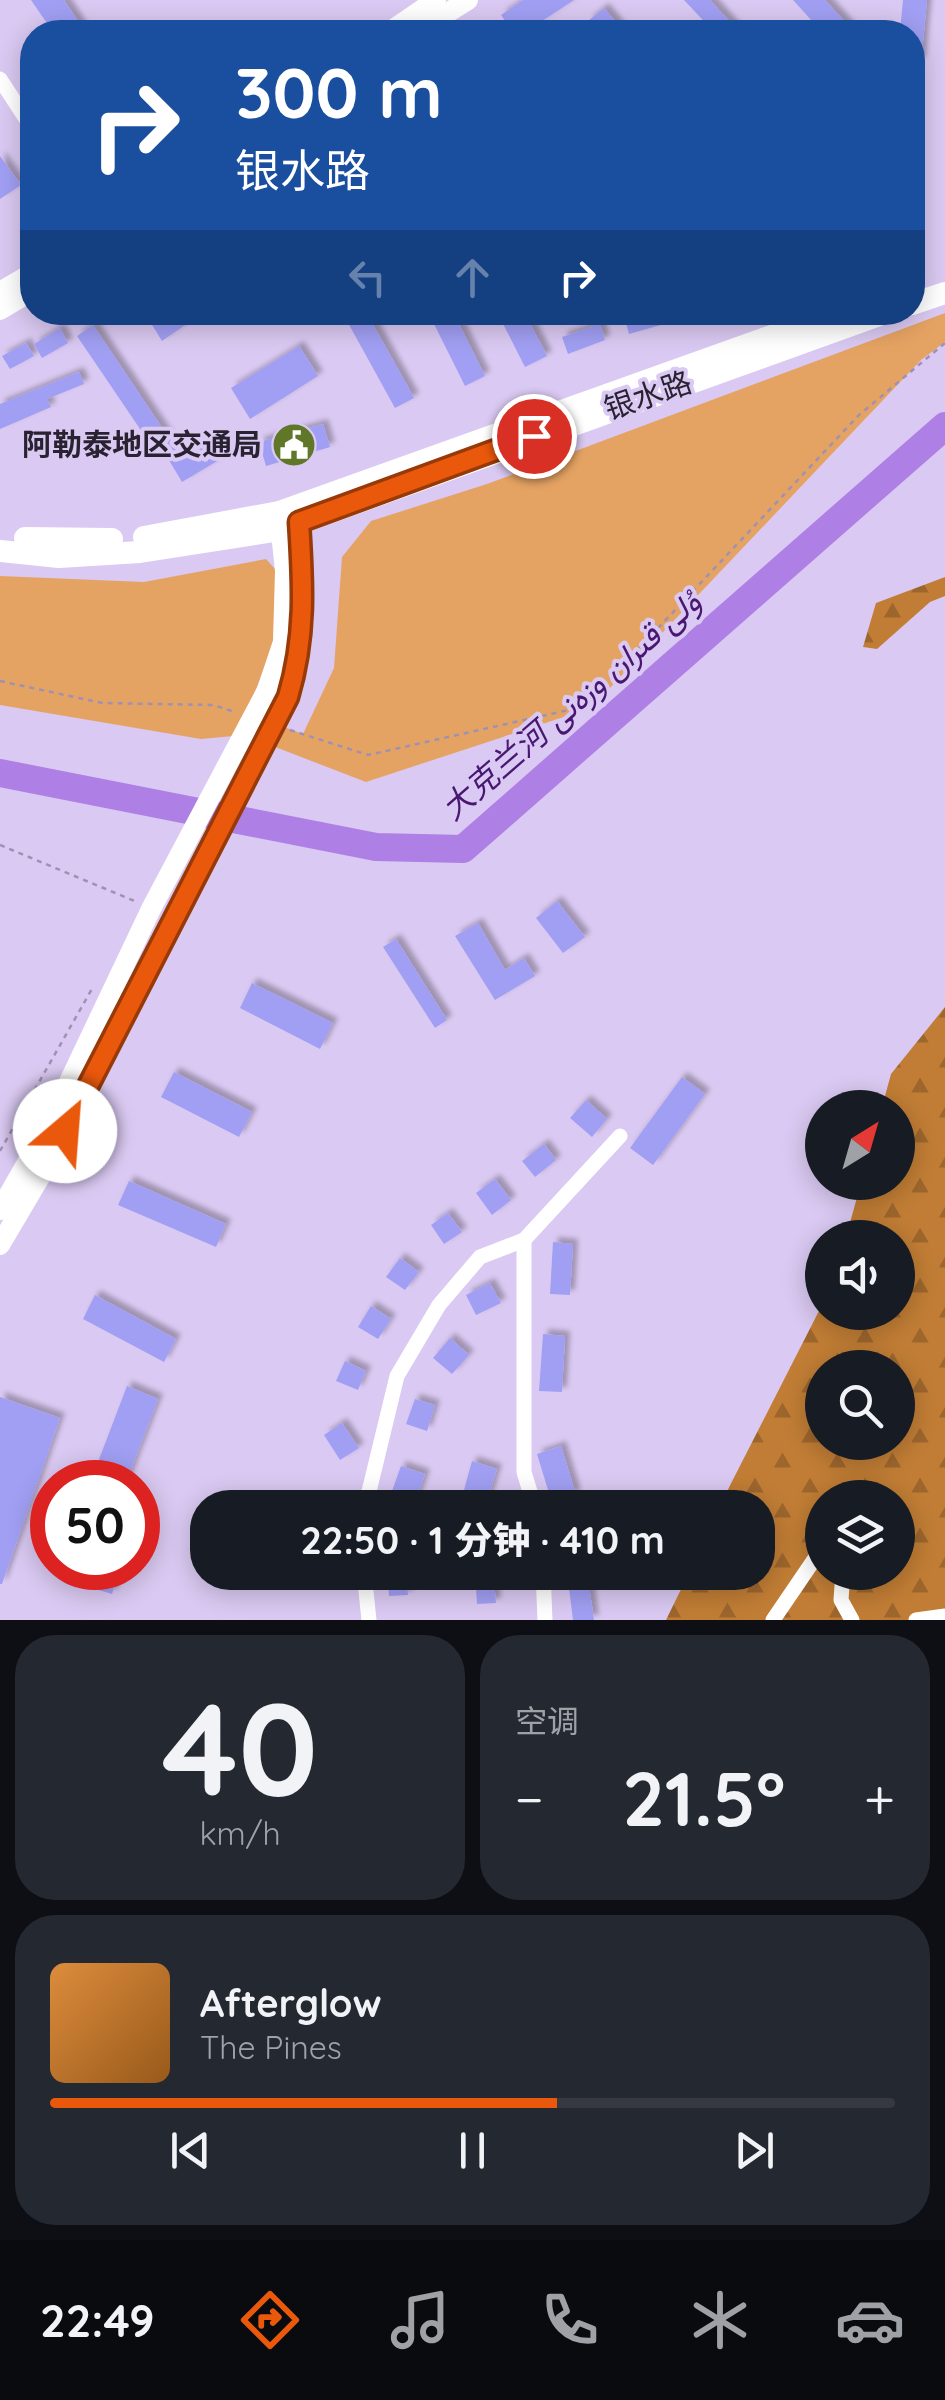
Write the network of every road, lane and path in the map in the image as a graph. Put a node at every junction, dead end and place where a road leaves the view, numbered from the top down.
1 (468, 0) edge
2 (438, 4) edge
3 (410, 20) edge
4 (0, 79) edge
5 (20, 110) edge
6 (804, 325) edge
7 (850, 325) edge
8 (945, 343) edge
9 (289, 517) junction
10 (0, 536) edge
11 (0, 551) edge
12 (0, 681) edge
13 (247, 716) dead end
14 (282, 727) dead end
15 (0, 845) edge
16 (151, 909) junction
17 (99, 976) dead end
18 (620, 1136) dead end
19 (0, 1150) edge
20 (0, 1210) edge
21 (524, 1240) junction
22 (0, 1245) edge
23 (369, 1490) edge
24 (530, 1490) edge
25 (805, 1573) edge
26 (366, 1590) edge
27 (544, 1590) edge
28 (842, 1590) edge
29 (945, 1616) edge
30 (368, 1620) edge
31 (545, 1620) edge
32 (773, 1620) edge
33 (852, 1620) edge
34 (916, 1620) edge

1 - 2 main road
2 - 3 main road
4 - 5 street
6 - 9 highway, 银水路
7 - 9 highway, 银水路
8 - 14 path
9 - 10 highway, 银水路
9 - 11 highway, 银水路
9 - 16 main road
9 - 22 main road
12 - 13 path
15 - 16 path
16 - 20 main road
17 - 19 path
18 - 21 street
21 - 23 street
21 - 24 street
25 - 32 street
26 - 30 street
27 - 31 street
28 - 33 street
29 - 34 street

